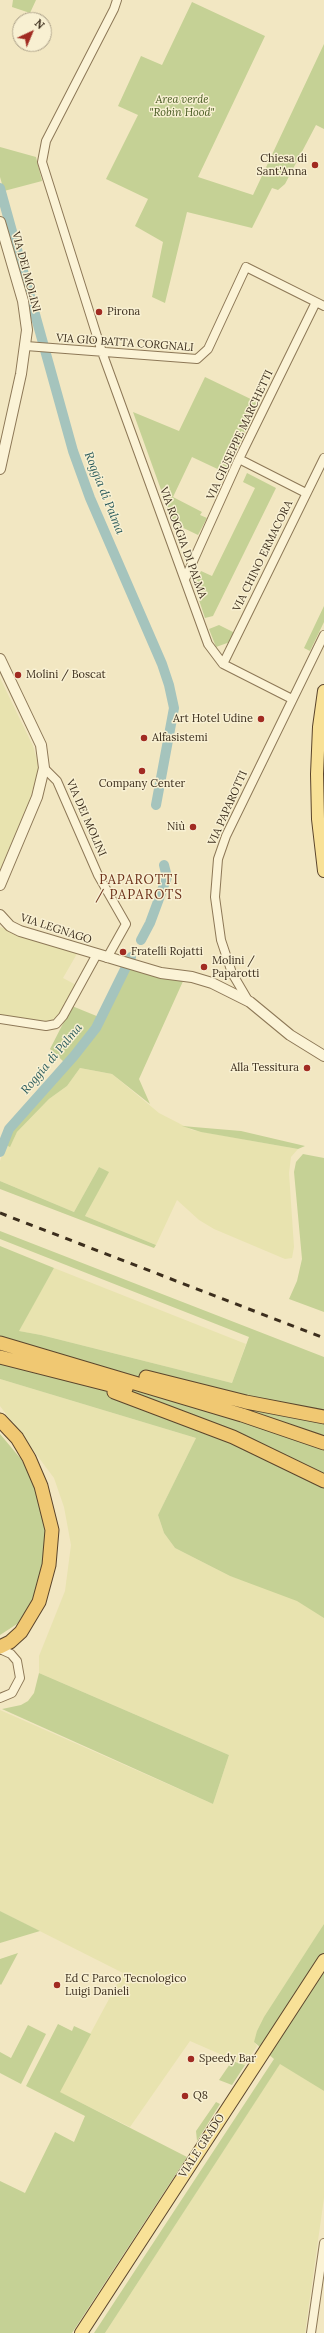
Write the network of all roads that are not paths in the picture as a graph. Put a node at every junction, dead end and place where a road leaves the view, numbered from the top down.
1 (116, 0) edge
2 (0, 222) edge
3 (316, 302) junction
4 (324, 306) edge
5 (29, 346) junction
6 (102, 352) junction
7 (324, 458) edge
8 (239, 459) junction
9 (0, 470) edge
10 (306, 493) junction
11 (185, 579) junction
12 (324, 634) edge
13 (0, 658) edge
14 (223, 664) junction
15 (324, 691) edge
16 (292, 699) junction
17 (44, 768) junction
18 (324, 871) edge
19 (0, 885) edge
20 (0, 916) edge
21 (102, 956) junction
22 (250, 1002) junction
23 (0, 1019) edge
24 (324, 1056) edge
25 (0, 1342) edge
26 (0, 1357) edge
27 (23, 1363) junction
28 (324, 1417) edge
29 (0, 1420) edge
30 (324, 1443) edge
31 (324, 1452) edge
32 (324, 1482) edge
33 (0, 1648) edge
34 (0, 1698) edge
35 (324, 1960) edge
36 (324, 2243) edge
37 (81, 2333) edge
38 (311, 2333) edge

1 - 6 street, VIA ROGGIA DI PALMA
2 - 5 street, VIA DEI MOLINI
3 - 4 street, VIA GIO BATTA CORGNALI
3 - 6 street, VIA GIO BATTA CORGNALI
3 - 8 street, VIA GIUSEPPE MARCHETTI
5 - 6 street, VIA GIO BATTA CORGNALI
5 - 9 street, VIA DEI MOLINI
6 - 11 street, VIA ROGGIA DI PALMA
7 - 10 street, VIA CHINO ERMACORA
8 - 10 street
8 - 11 street, VIA GIUSEPPE MARCHETTI
10 - 14 street, VIA CHINO ERMACORA
11 - 14 street, VIA ROGGIA DI PALMA
12 - 16 street, VIA PAPAROTTI
13 - 17 street
14 - 16 street, VIA ROGGIA DI PALMA
15 - 18 main road
16 - 22 street, VIA PAPAROTTI
17 - 19 street
17 - 21 street, VIA DEI MOLINI
20 - 21 street, VIA LEGNAGO
21 - 22 street
21 - 23 street
22 - 24 street, VIA PAPAROTTI
25 - 28 highway
25 - 30 highway
26 - 27 highway
27 - 31 highway
27 - 32 highway
29 - 33 highway
33 - 34 street
35 - 37 main road, VIALE GRADO
36 - 38 street

